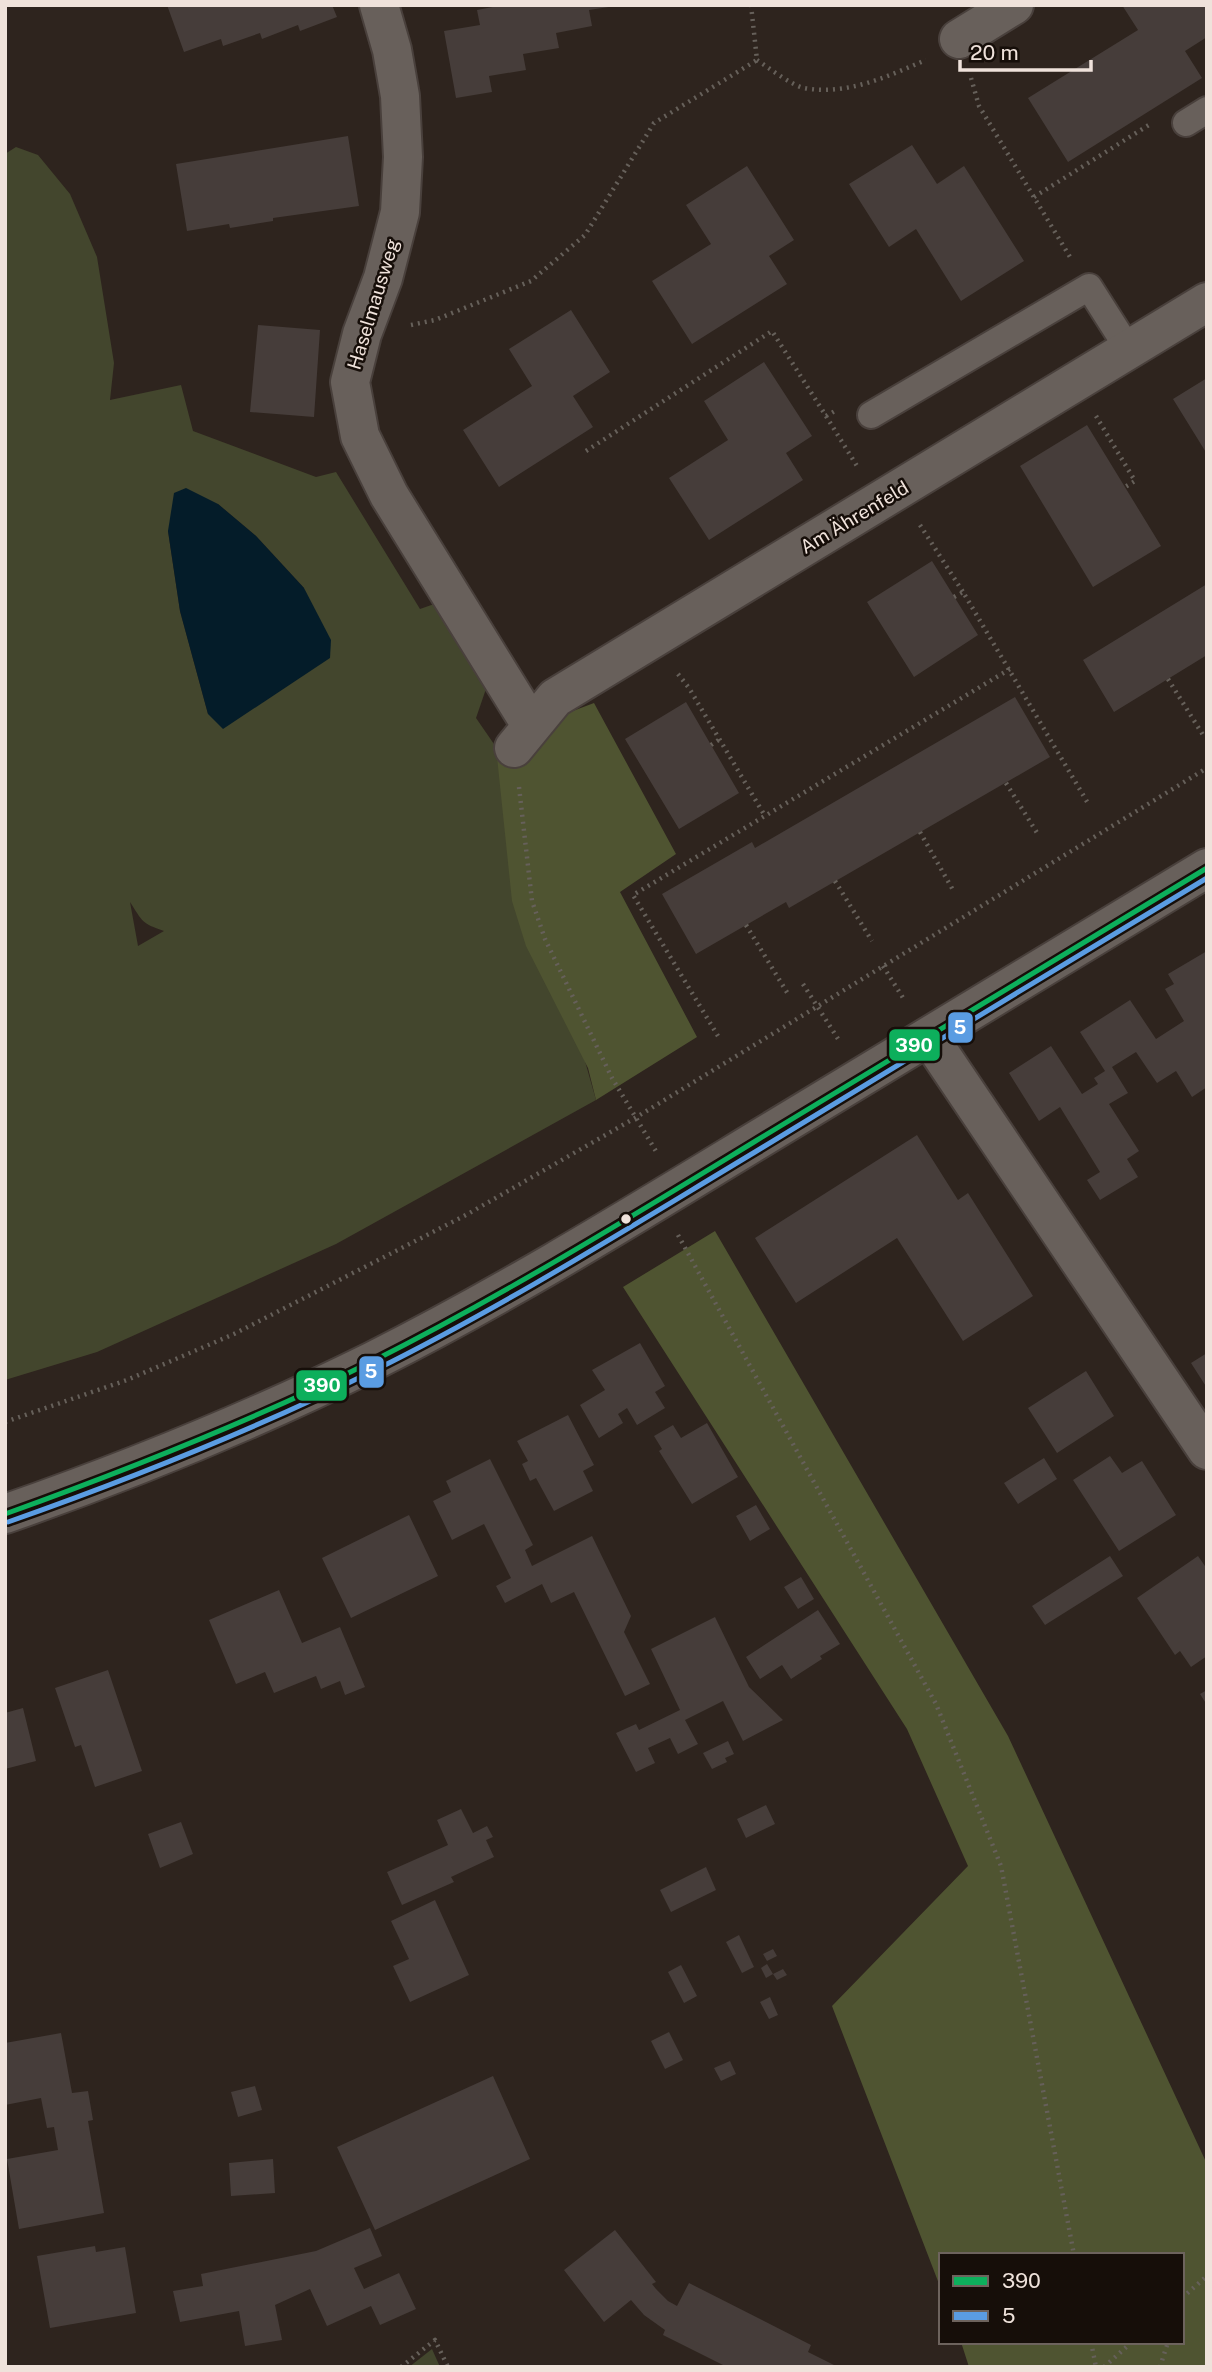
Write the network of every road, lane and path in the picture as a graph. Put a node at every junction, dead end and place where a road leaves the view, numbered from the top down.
1 (379, 5) edge
2 (751, 5) edge
3 (1014, 5) edge
4 (959, 39) junction
5 (757, 60) junction
6 (1184, 117) edge
7 (1034, 197) junction
8 (1089, 287) junction
9 (1207, 302) edge
10 (362, 334) junction
11 (1129, 350) junction
12 (1076, 382) junction
13 (838, 409) dead end
14 (871, 415) dead end
15 (826, 416) junction
16 (586, 451) dead end
17 (1125, 487) dead end
18 (888, 496) junction
19 (963, 592) junction
20 (954, 597) dead end
21 (1010, 669) junction
22 (1168, 679) dead end
23 (689, 688) dead end
24 (1203, 735) dead end
25 (522, 736) junction
26 (720, 739) junction
27 (711, 745) dead end
28 (1207, 768) edge
29 (1006, 783) dead end
30 (1088, 805) dead end
31 (765, 816) junction
32 (920, 832) dead end
33 (1039, 836) dead end
34 (1207, 868) edge
35 (835, 881) dead end
36 (953, 890) dead end
37 (746, 925) dead end
38 (872, 941) dead end
39 (803, 984) dead end
40 (788, 994) dead end
41 (817, 1006) junction
42 (718, 1036) dead end
43 (929, 1037) junction
44 (635, 1118) junction
45 (658, 1156) dead end
46 (682, 1241) dead end
47 (5, 1422) edge
48 (1207, 1451) edge
49 (5, 1514) edge
50 (1074, 2253) edge
51 (1207, 2276) edge
52 (1184, 2297) edge
53 (1091, 2344) edge
54 (1130, 2344) edge
55 (1167, 2344) edge
56 (401, 2367) edge
57 (448, 2367) edge
58 (1096, 2367) edge
59 (1104, 2367) edge
60 (1160, 2367) edge

1 - 10 street, Haselmausweg
2 - 5 path
3 - 4 street
4 - 5 path
4 - 7 path
5 - 10 path
6 - 7 path
7 - 8 path
8 - 11 lane
8 - 14 lane
9 - 11 street, Am Ährenfeld
10 - 25 street, Haselmausweg
11 - 12 street, Am Ährenfeld
12 - 17 path
12 - 18 street, Am Ährenfeld
13 - 15 path
15 - 16 path
15 - 18 path
18 - 19 path
18 - 25 street, Am Ährenfeld
19 - 20 path
19 - 21 path
21 - 30 path
21 - 31 path
22 - 24 path
23 - 26 path
25 - 44 path
26 - 27 path
26 - 31 path
28 - 41 path
29 - 33 path
31 - 42 path
32 - 36 path
34 - 43 street
35 - 38 path
37 - 40 path
39 - 41 path
41 - 44 path
43 - 48 street
43 - 49 street
44 - 45 path
44 - 47 path
46 - 50 path
51 - 52 path
53 - 58 path
54 - 59 path
55 - 60 path
56 - 57 path

